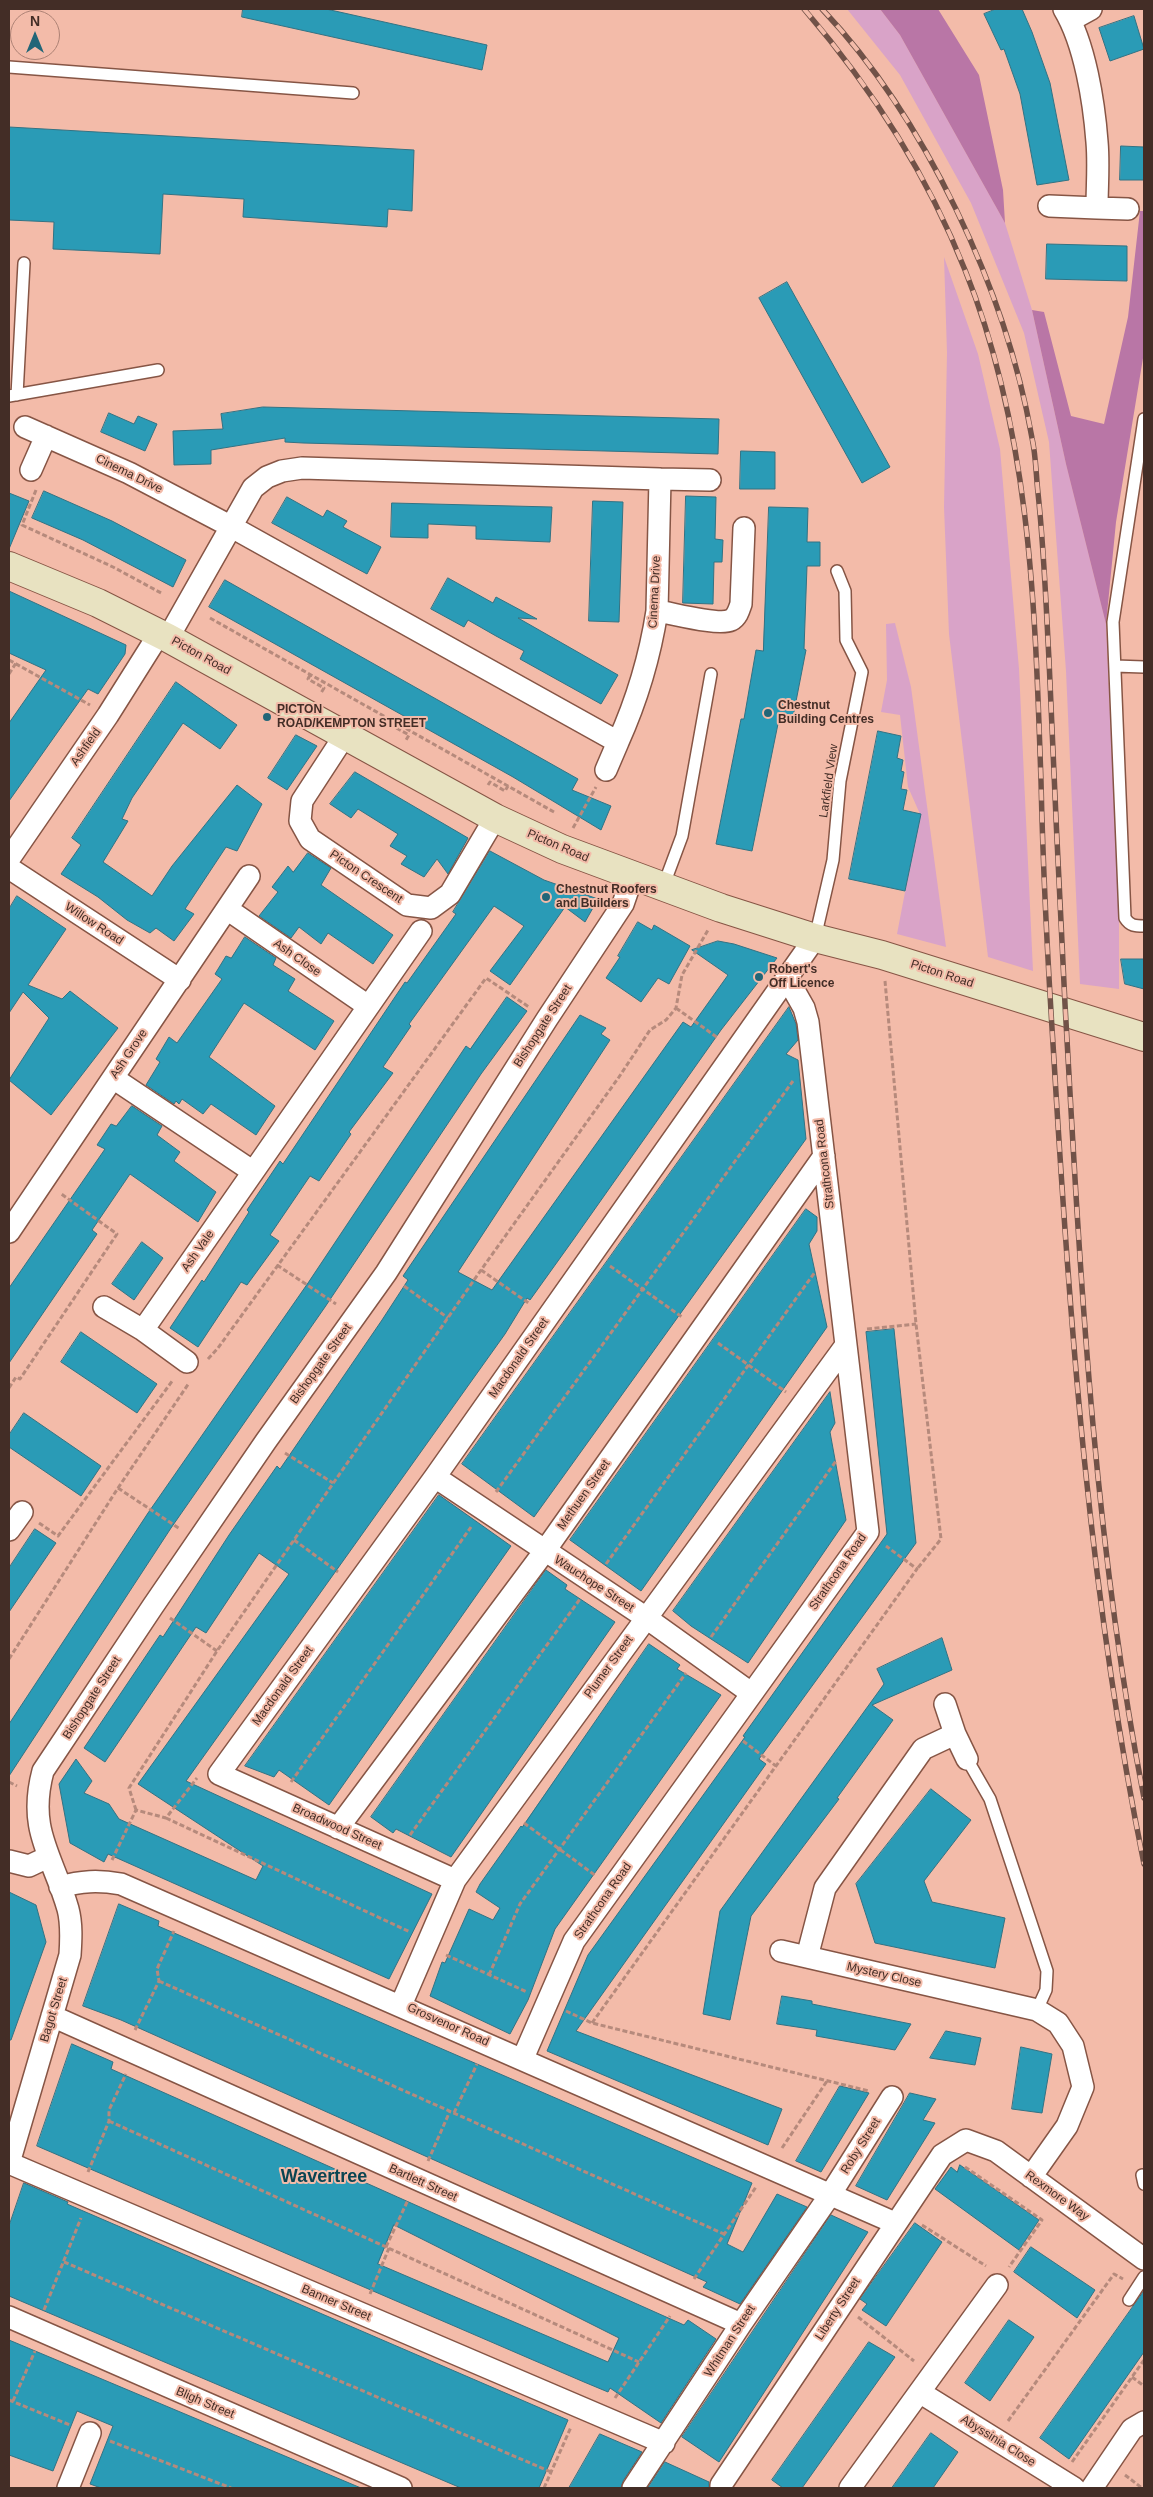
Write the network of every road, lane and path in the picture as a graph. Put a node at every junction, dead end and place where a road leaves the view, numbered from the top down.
1 (1091, 9) edge
2 (1067, 14) edge
3 (9, 67) edge
4 (353, 93) dead end
5 (1049, 206) dead end
6 (1097, 208) junction
7 (1128, 209) dead end
8 (24, 263) dead end
9 (158, 370) dead end
10 (13, 396) edge
11 (1144, 419) edge
12 (25, 427) dead end
13 (46, 436) junction
14 (31, 470) joint
15 (660, 479) junction
16 (710, 480) dead end
17 (230, 526) junction
18 (744, 528) dead end
19 (9, 566) edge
20 (838, 571) dead end
21 (163, 594) dead end
22 (656, 611) junction
23 (210, 618) dead end
24 (164, 636) junction
25 (9, 660) edge
26 (16, 663) junction
27 (1114, 666) junction
28 (1144, 667) edge
29 (9, 674) edge
30 (711, 674) dead end
31 (108, 715) junction
32 (345, 736) junction
33 (618, 742) junction
34 (606, 770) joint
35 (554, 812) dead end
36 (495, 818) junction
37 (562, 849) junction
38 (9, 858) edge
39 (9, 868) edge
40 (633, 875) junction
41 (250, 876) dead end
42 (663, 887) junction
43 (721, 908) junction
44 (227, 909) junction
45 (1144, 926) edge
46 (421, 931) dead end
47 (815, 938) junction
48 (882, 954) junction
49 (787, 978) junction
50 (180, 980) junction
51 (368, 1006) junction
52 (676, 1008) junction
53 (547, 1018) junction
54 (1144, 1037) edge
55 (735, 1050) junction
56 (812, 1055) junction
57 (113, 1078) junction
58 (824, 1156) junction
59 (252, 1171) junction
60 (43, 1181) junction
61 (9, 1232) edge
62 (835, 1245) junction
63 (277, 1266) junction
64 (481, 1270) junction
65 (386, 1273) junction
66 (104, 1307) dead end
67 (356, 1316) junction
68 (548, 1317) junction
69 (448, 1318) junction
70 (916, 1324) junction
71 (143, 1330) junction
72 (846, 1338) junction
73 (193, 1369) junction
74 (9, 1388) edge
75 (856, 1432) junction
76 (266, 1440) junction
77 (435, 1477) junction
78 (333, 1483) junction
79 (118, 1488) junction
80 (483, 1510) junction
81 (22, 1512) joint
82 (9, 1530) edge
83 (868, 1532) junction
84 (294, 1540) junction
85 (197, 1541) junction
86 (544, 1552) junction
87 (916, 1569) junction
88 (592, 1583) junction
89 (356, 1585) junction
90 (153, 1606) junction
91 (645, 1617) junction
92 (217, 1651) junction
93 (698, 1656) junction
94 (9, 1659) edge
95 (751, 1693) junction
96 (945, 1704) dead end
97 (726, 1729) junction
98 (955, 1734) junction
99 (967, 1759) joint
100 (776, 1766) junction
101 (219, 1774) junction
102 (278, 1800) junction
103 (506, 1809) junction
104 (136, 1810) junction
105 (166, 1818) junction
106 (338, 1828) junction
107 (559, 1849) junction
108 (397, 1854) junction
109 (48, 1858) junction
110 (9, 1862) edge
111 (455, 1880) junction
112 (102, 1881) junction
113 (60, 1887) junction
114 (612, 1888) junction
115 (182, 1912) junction
116 (427, 1943) junction
117 (781, 1951) dead end
118 (807, 1957) junction
119 (489, 1975) junction
120 (159, 1981) junction
121 (547, 2002) junction
122 (401, 2005) junction
123 (1037, 2010) junction
124 (52, 2016) junction
125 (592, 2023) junction
126 (487, 2042) junction
127 (131, 2051) junction
128 (523, 2058) junction
129 (828, 2081) junction
130 (892, 2096) joint
131 (450, 2112) junction
132 (454, 2113) junction
133 (109, 2121) junction
134 (966, 2140) joint
135 (946, 2153) junction
136 (9, 2163) edge
137 (768, 2169) junction
138 (1030, 2177) junction
139 (419, 2180) junction
140 (84, 2196) junction
141 (830, 2196) junction
142 (898, 2218) junction
143 (724, 2234) junction
144 (388, 2248) junction
145 (1144, 2259) edge
146 (64, 2262) junction
147 (1000, 2275) junction
148 (1144, 2277) edge
149 (1137, 2288) junction
150 (681, 2298) junction
151 (1129, 2300) dead end
152 (842, 2304) junction
153 (361, 2314) junction
154 (9, 2317) edge
155 (740, 2324) junction
156 (39, 2331) junction
157 (1144, 2360) edge
158 (639, 2362) junction
159 (1132, 2377) junction
160 (1144, 2386) edge
161 (921, 2393) junction
162 (9, 2400) edge
163 (13, 2401) junction
164 (580, 2407) junction
165 (602, 2417) junction
166 (1144, 2422) edge
167 (90, 2433) junction
168 (995, 2439) junction
169 (664, 2443) junction
170 (551, 2472) junction
171 (1067, 2484) edge
172 (68, 2488) edge
173 (231, 2488) edge
174 (401, 2488) edge
175 (544, 2488) edge
176 (633, 2488) edge
177 (721, 2488) edge
178 (850, 2488) edge
179 (1092, 2488) edge

1 - 2 street
2 - 6 street
3 - 4 lane
5 - 6 street
6 - 7 street
8 - 10 lane
9 - 10 lane
11 - 27 lane
12 - 13 street, Cinema Drive
13 - 14 street
13 - 17 street, Cinema Drive
14 - 21 path
15 - 16 street
15 - 17 street
15 - 22 street, Cinema Drive
17 - 24 street
17 - 33 street, Cinema Drive
18 - 22 street
19 - 24 main road, Picton Road
20 - 47 lane, Larkfield View
22 - 33 street, Cinema Drive
23 - 35 path
24 - 31 street, Ashfield
24 - 32 main road, Picton Road
25 - 26 path
26 - 29 path
26 - 31 path
27 - 28 lane
27 - 45 lane
30 - 42 lane
31 - 38 street, Ashfield
32 - 36 main road, Picton Road
32 - 36 street, Picton Crescent
33 - 34 street
34 - 37 path
36 - 37 main road, Picton Road
37 - 40 main road, Picton Road
39 - 50 street, Willow Road
40 - 42 main road, Picton Road
40 - 53 street, Bishopgate Street
41 - 44 street, Ash Grove
42 - 43 main road, Picton Road
43 - 47 main road, Picton Road
43 - 52 path
44 - 50 street, Ash Grove
44 - 51 street, Ash Close
46 - 51 street, Ash Vale
47 - 48 main road, Picton Road
47 - 49 street, Macdonald Street
48 - 54 main road, Picton Road
48 - 70 path
49 - 55 street, Macdonald Street
49 - 56 street, Strathcona Road
50 - 57 street, Ash Grove
51 - 59 street, Ash Vale
52 - 55 path
52 - 64 path
53 - 63 path
53 - 65 street, Bishopgate Street
55 - 68 street, Macdonald Street
56 - 58 street, Strathcona Road
56 - 80 path
57 - 59 street
57 - 60 street, Ash Grove
58 - 62 street, Strathcona Road
58 - 86 street, Methuen Street
59 - 71 street, Ash Vale
60 - 61 street, Ash Grove
60 - 74 path
62 - 72 street, Strathcona Road
62 - 88 path
63 - 67 path
63 - 73 path
64 - 68 path
64 - 69 path
65 - 67 street, Bishopgate Street
65 - 69 path
66 - 71 street
67 - 76 street, Bishopgate Street
68 - 77 street, Macdonald Street
69 - 78 path
70 - 72 path
70 - 87 path
71 - 73 street
72 - 75 street, Strathcona Road
72 - 91 street, Plumer Street
73 - 79 path
73 - 81 path
75 - 83 street, Strathcona Road
75 - 93 path
76 - 78 path
76 - 85 street, Bishopgate Street
77 - 80 street, Wauchope Street
77 - 89 street, Macdonald Street
78 - 84 path
79 - 85 path
79 - 94 path
80 - 86 street, Wauchope Street
80 - 102 path
81 - 82 street
83 - 87 path
83 - 95 street, Strathcona Road
84 - 89 path
84 - 92 path
85 - 90 street, Bishopgate Street
86 - 88 street, Wauchope Street
86 - 106 street, Methuen Street
87 - 100 path
88 - 91 street, Wauchope Street
88 - 108 path
89 - 101 street, Macdonald Street
90 - 92 path
90 - 109 street, Bishopgate Street
91 - 93 street, Wauchope Street
91 - 103 street, Plumer Street
92 - 104 path
93 - 95 street, Wauchope Street
93 - 107 path
95 - 97 street, Strathcona Road
96 - 98 street
97 - 100 path
97 - 114 street, Strathcona Road
98 - 99 street
98 - 118 street
99 - 123 lane
100 - 125 path
101 - 102 street, Broadwood Street
101 - 105 path
102 - 106 street, Broadwood Street
103 - 107 path
103 - 111 street, Plumer Street
104 - 105 path
104 - 112 path
105 - 116 path
106 - 108 street, Broadwood Street
107 - 114 path
107 - 119 path
108 - 111 street, Broadwood Street
109 - 110 street
109 - 113 street, Bagot Street
111 - 116 street, Plumer Street
112 - 113 street, Grosvenor Road
112 - 115 street, Grosvenor Road
113 - 124 street, Bagot Street
114 - 121 street, Strathcona Road
115 - 120 path
115 - 122 street, Grosvenor Road
116 - 119 path
116 - 122 street, Plumer Street
117 - 118 street, Mystery Close
118 - 123 street, Mystery Close
119 - 121 path
120 - 127 path
120 - 131 path
121 - 125 path
121 - 128 street, Strathcona Road
122 - 126 street, Grosvenor Road
123 - 138 street, Mystery Close
124 - 127 street, Bartlett Street
124 - 136 street, Bagot Street
125 - 129 path
126 - 128 street, Grosvenor Road
126 - 132 path
127 - 133 path
127 - 139 street, Bartlett Street
128 - 137 street, Grosvenor Road
129 - 130 path
129 - 137 path
130 - 141 street, Roby Street
131 - 132 path
131 - 139 path
132 - 143 path
133 - 140 path
133 - 144 path
134 - 135 street, Liberty Street
134 - 138 street, Rexmore Way
135 - 142 street, Liberty Street
135 - 147 path
136 - 140 street, Banner Street
137 - 141 street, Grosvenor Road
137 - 143 path
138 - 145 street, Rexmore Way
139 - 144 path
139 - 150 street, Bartlett Street
140 - 146 path
140 - 153 street, Banner Street
141 - 142 street, Grosvenor Road
141 - 155 street, Whitman Street
142 - 147 path
142 - 152 street, Liberty Street
143 - 150 path
144 - 153 path
144 - 158 path
146 - 156 path
146 - 170 path
147 - 161 street
148 - 149 lane
149 - 151 lane
149 - 168 path
150 - 155 street, Bartlett Street
150 - 158 path
152 - 161 path
152 - 177 street, Liberty Street
153 - 164 street, Banner Street
154 - 156 street, Bligh Street
155 - 169 street, Whitman Street
156 - 163 path
156 - 174 street, Bligh Street
157 - 159 path
158 - 165 path
159 - 160 path
159 - 171 path
161 - 168 street, Abyssinia Close
161 - 178 street
162 - 163 path
163 - 167 path
164 - 165 street, Banner Street
164 - 170 path
165 - 169 street, Banner Street
166 - 179 street
167 - 172 street
167 - 173 path
168 - 171 street, Abyssinia Close
169 - 176 street, Whitman Street
170 - 175 path

